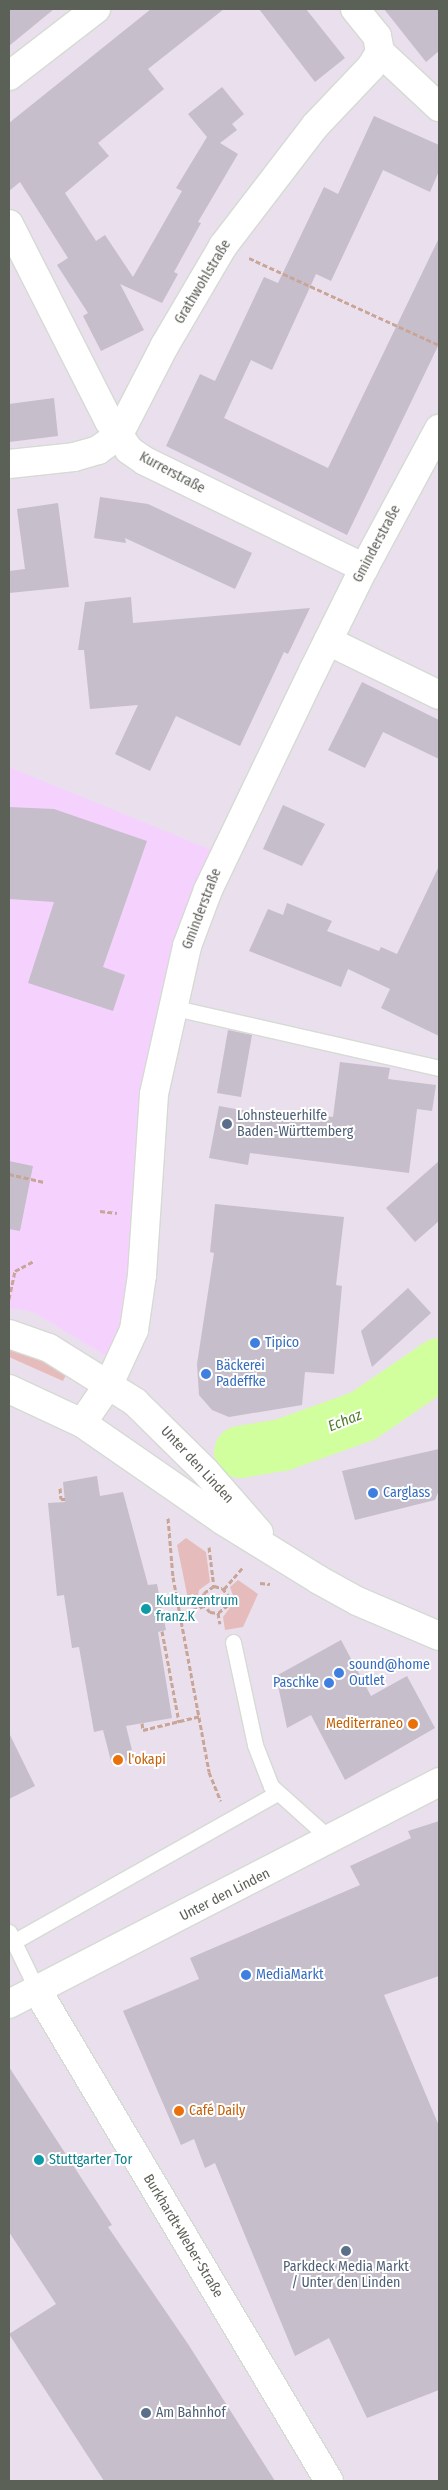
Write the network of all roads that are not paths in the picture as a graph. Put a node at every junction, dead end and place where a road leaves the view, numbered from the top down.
1 (96, 9) edge
2 (355, 9) edge
3 (380, 52) junction
4 (9, 76) edge
5 (439, 107) edge
6 (9, 224) edge
7 (439, 429) edge
8 (118, 436) junction
9 (9, 464) edge
10 (364, 568) junction
11 (328, 641) junction
12 (439, 695) edge
13 (171, 1007) junction
14 (439, 1068) edge
15 (9, 1334) edge
16 (110, 1384) junction
17 (9, 1389) edge
18 (82, 1423) junction
19 (278, 1554) junction
20 (439, 1636) edge
21 (233, 1642) road end
22 (439, 1782) edge
23 (277, 1793) junction
24 (328, 1838) junction
25 (11, 1937) edge
26 (37, 1990) junction
27 (9, 2004) edge
28 (329, 2481) edge

1 - 4 street
2 - 3 street
3 - 5 street
3 - 8 street, Grathwohlstraße
6 - 8 street, Kurrerstraße
7 - 10 street, Gminderstraße
8 - 9 street, Grathwohlstraße
8 - 10 street, Kurrerstraße
10 - 11 street, Gminderstraße
11 - 12 street
11 - 13 street, Gminderstraße
13 - 14 lane
13 - 16 street, Gminderstraße
15 - 16 street, Unter den Linden
16 - 18 street, Gminderstraße
16 - 19 street, Unter den Linden
17 - 18 street, Unter den Linden
18 - 19 street, Unter den Linden
19 - 20 street, Unter den Linden
21 - 23 lane
22 - 24 street, Unter den Linden
23 - 24 lane
23 - 25 lane
24 - 26 street, Unter den Linden
25 - 26 lane
26 - 27 street, Unter den Linden
26 - 28 street, Burkhardt+Weber-Straße

